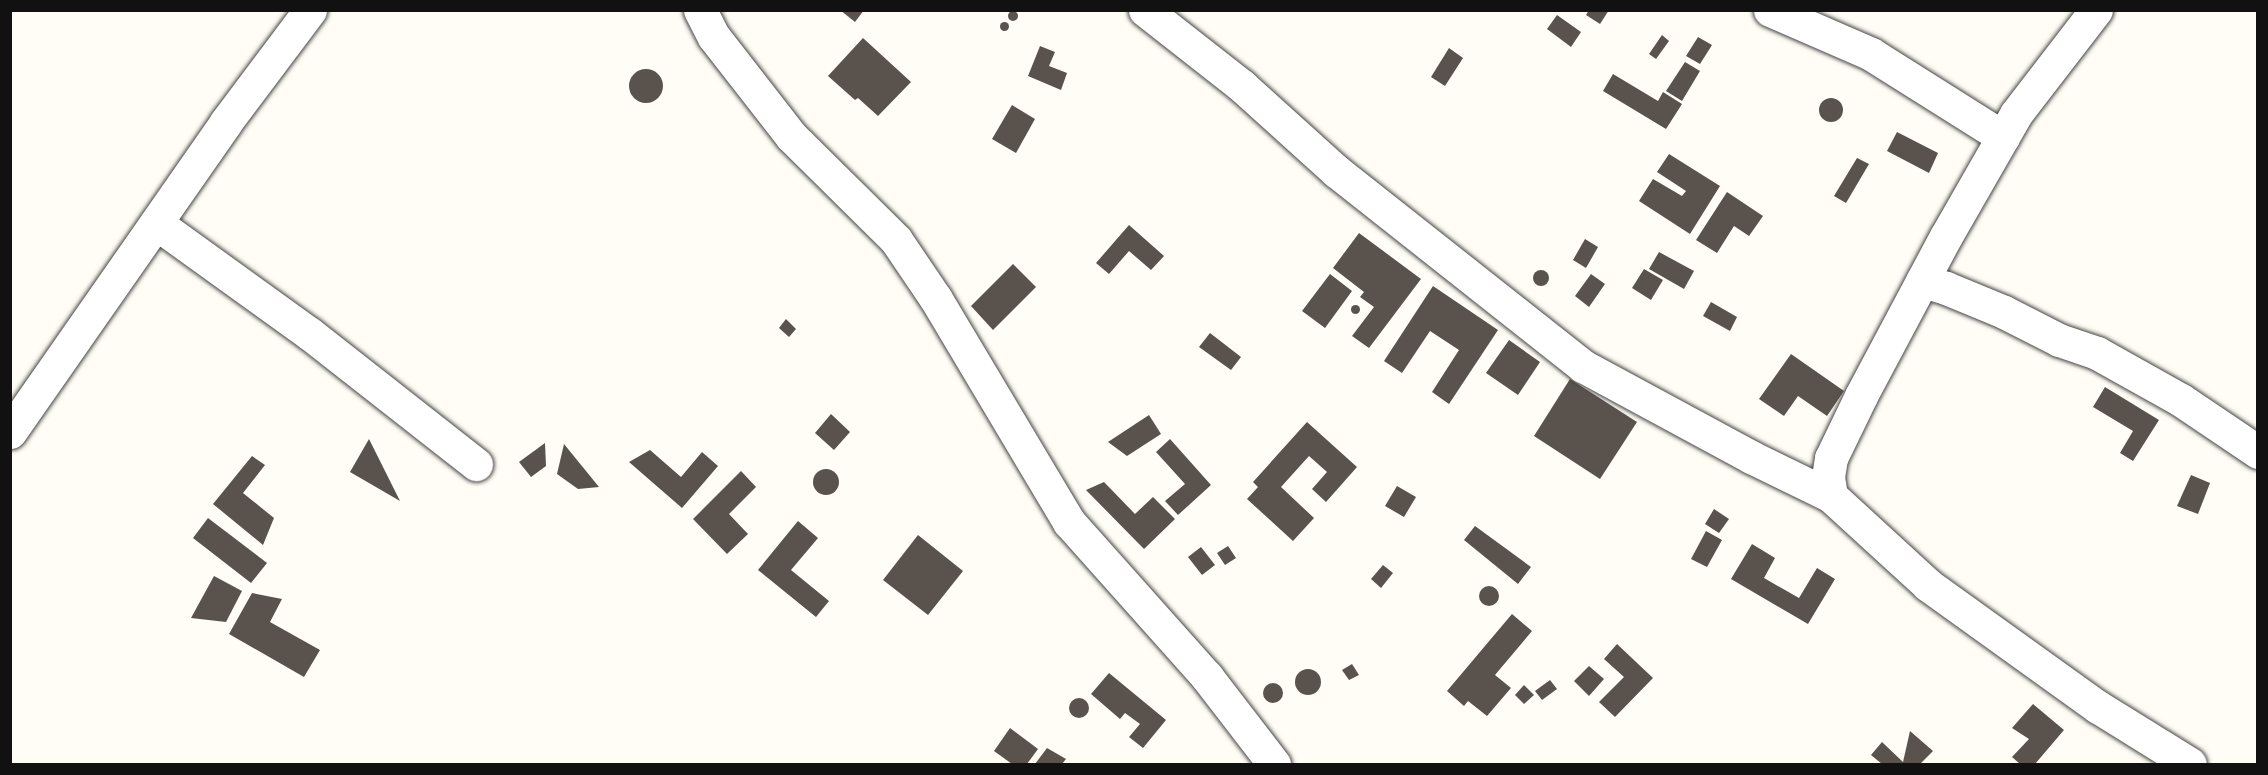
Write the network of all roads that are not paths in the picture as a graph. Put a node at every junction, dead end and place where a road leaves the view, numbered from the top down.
1 (310, 10) edge
2 (700, 10) edge
3 (1145, 10) edge
4 (1770, 10) edge
5 (2096, 10) edge
6 (2003, 137) junction
7 (156, 223) junction
8 (1922, 281) junction
9 (10, 432) edge
10 (2258, 452) edge
11 (476, 464) dead end
12 (1831, 496) junction
13 (1274, 765) edge
14 (2190, 765) edge

1 - 7 street
2 - 13 street
3 - 12 street
4 - 6 street
5 - 6 street
6 - 8 street
7 - 9 street
7 - 11 street
8 - 10 street
8 - 12 street
12 - 14 street

